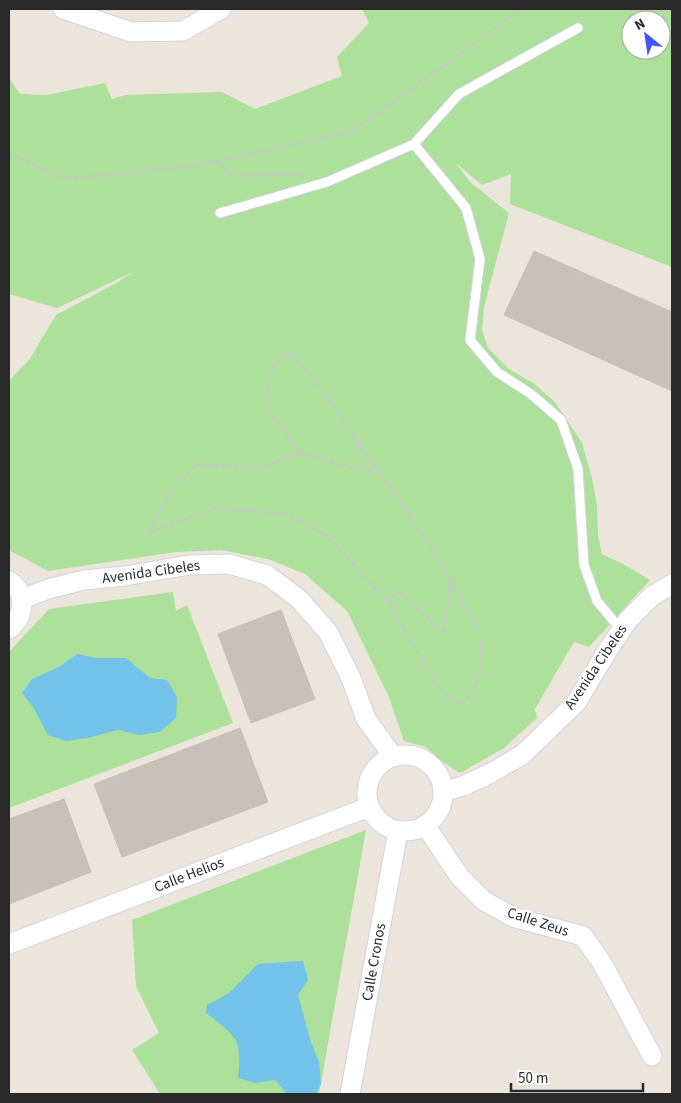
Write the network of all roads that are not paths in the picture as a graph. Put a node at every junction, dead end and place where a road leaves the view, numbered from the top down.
1 (63, 9) edge
2 (222, 9) edge
3 (578, 28) dead end
4 (414, 144) junction
5 (220, 213) dead end
6 (9, 581) edge
7 (672, 584) edge
8 (22, 599) junction
9 (9, 629) edge
10 (621, 630) junction
11 (393, 756) junction
12 (443, 792) junction
13 (369, 807) junction
14 (425, 825) junction
15 (398, 830) junction
16 (9, 944) edge
17 (652, 1056) dead end
18 (350, 1094) edge

1 - 2 street
3 - 4 lane
4 - 5 lane
4 - 10 lane
6 - 8 street
7 - 10 street, Avenida Cibeles
8 - 9 street
8 - 11 street, Avenida Cibeles
10 - 12 street, Avenida Cibeles
11 - 12 street
11 - 13 street
12 - 14 street
13 - 15 street
13 - 16 street, Calle Helios
14 - 15 street
14 - 17 street, Calle Zeus
15 - 18 street, Calle Cronos

